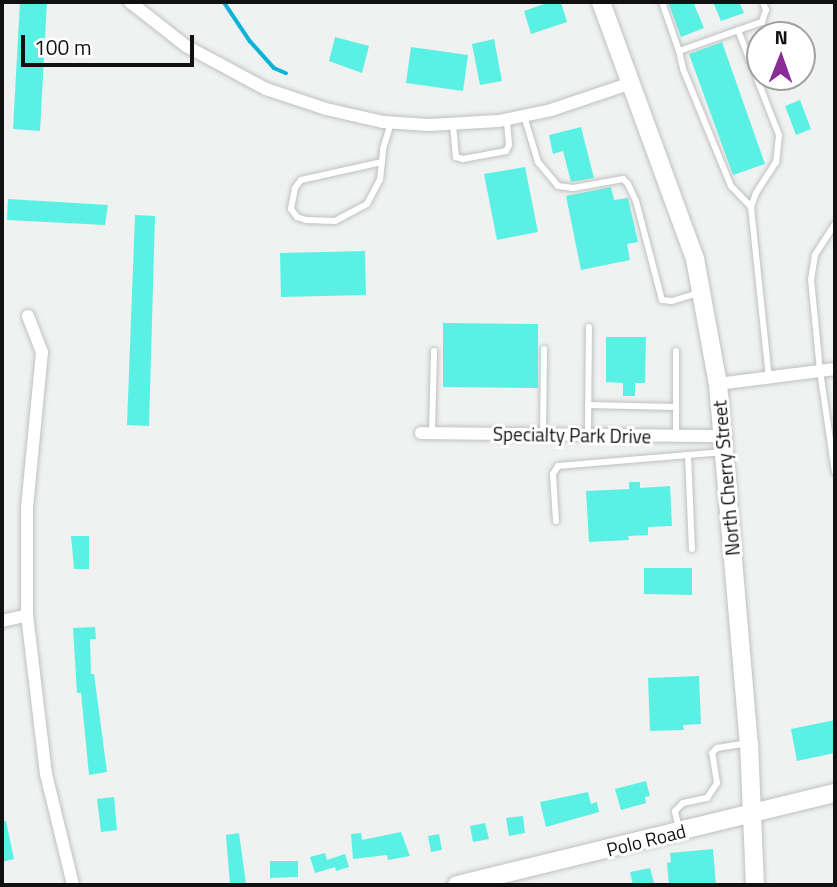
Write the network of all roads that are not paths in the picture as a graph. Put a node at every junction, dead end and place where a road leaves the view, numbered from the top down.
1 (130, 2) edge
2 (601, 2) edge
3 (662, 2) edge
4 (763, 2) edge
5 (738, 30) junction
6 (680, 51) junction
7 (631, 83) junction
8 (524, 116) junction
9 (507, 120) junction
10 (391, 123) junction
11 (453, 124) junction
12 (382, 162) junction
13 (751, 207) junction
14 (835, 226) edge
15 (700, 293) junction
16 (29, 316) dead end
17 (589, 327) dead end
18 (544, 349) dead end
19 (433, 351) dead end
20 (676, 351) dead end
21 (835, 369) edge
22 (820, 371) junction
23 (769, 377) junction
24 (718, 384) junction
25 (589, 405) junction
26 (676, 407) junction
27 (426, 433) joint
28 (543, 434) junction
29 (588, 435) junction
30 (677, 436) junction
31 (724, 444) junction
32 (834, 453) edge
33 (688, 455) junction
34 (835, 472) edge
35 (556, 521) dead end
36 (692, 549) dead end
37 (27, 615) junction
38 (2, 621) edge
39 (749, 743) junction
40 (835, 793) edge
41 (751, 814) junction
42 (679, 832) junction
43 (73, 885) edge
44 (457, 885) edge
45 (755, 885) edge

1 - 10 street
2 - 7 main road, North Cherry Street
3 - 6 lane
4 - 5 lane
5 - 6 lane
5 - 13 lane
6 - 13 lane
7 - 8 street
7 - 15 main road, North Cherry Street
8 - 9 street
8 - 15 lane
9 - 11 street
9 - 11 lane
10 - 11 street
10 - 12 lane
12 - 12 lane
13 - 23 lane
14 - 22 lane
15 - 24 main road, North Cherry Street
16 - 37 street
17 - 25 lane
18 - 28 lane
19 - 27 lane
20 - 26 lane
21 - 22 street
22 - 23 street
22 - 32 lane
23 - 24 street
24 - 31 main road, North Cherry Street
25 - 26 lane
25 - 29 lane
26 - 30 lane
27 - 28 street, Specialty Park Drive
28 - 29 street, Specialty Park Drive
29 - 30 street, Specialty Park Drive
30 - 31 street, Specialty Park Drive
31 - 33 lane
31 - 39 main road, North Cherry Street
32 - 34 lane
33 - 35 lane
33 - 36 lane
37 - 38 street
37 - 43 street
39 - 41 main road, North Cherry Street
39 - 42 lane
40 - 41 main road, Polo Road
41 - 42 main road, Polo Road
41 - 45 main road, North Cherry Street
42 - 44 main road, Polo Road

